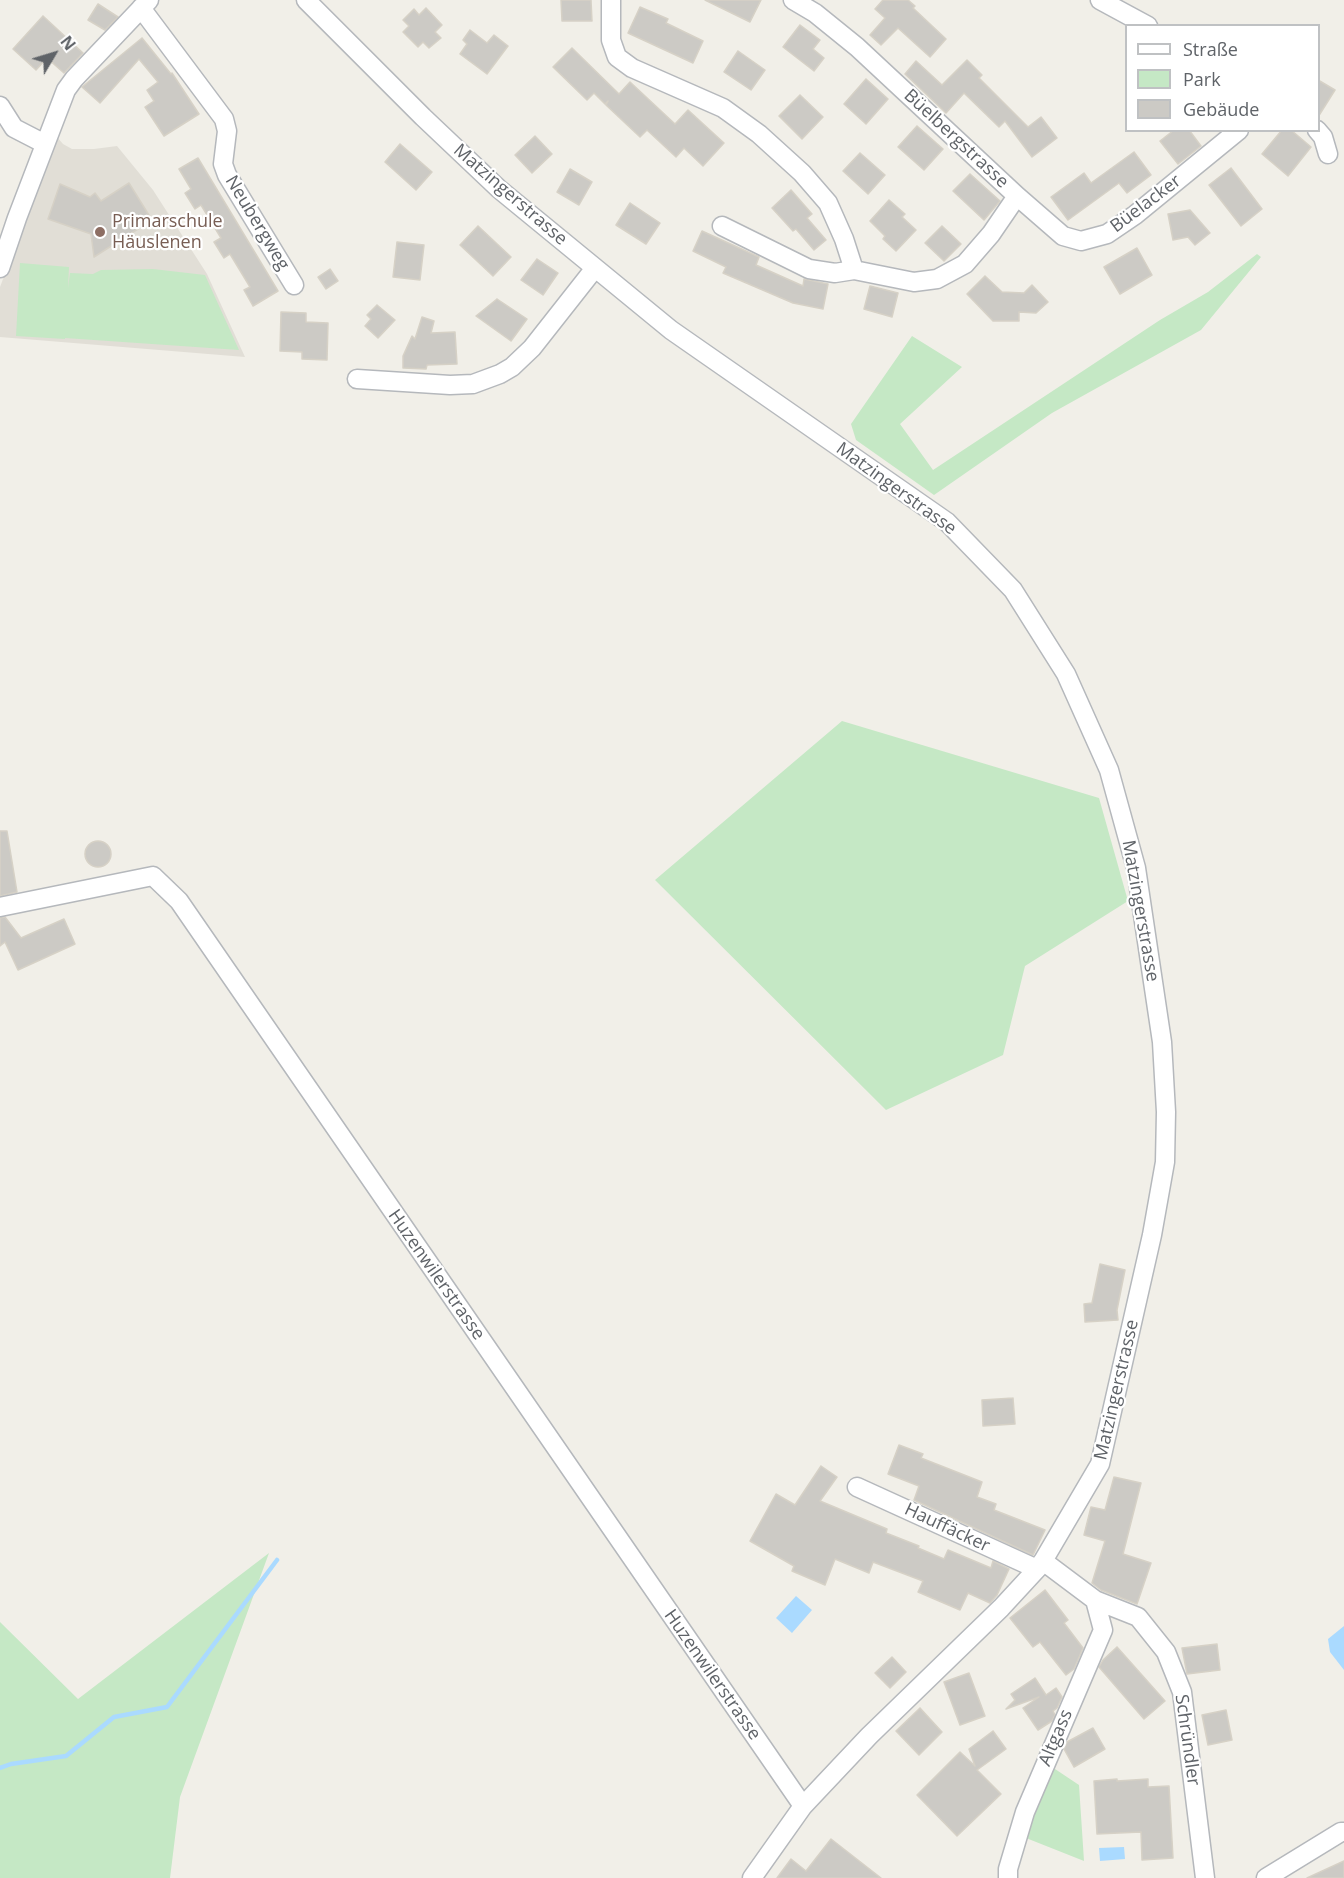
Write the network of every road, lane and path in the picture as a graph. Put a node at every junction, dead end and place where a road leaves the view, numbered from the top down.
1 (306, 0) edge
2 (611, 0) edge
3 (794, 0) edge
4 (1100, 0) edge
5 (145, 4) edge
6 (1144, 24) edge
7 (0, 106) edge
8 (1237, 132) edge
9 (1319, 132) edge
10 (45, 144) junction
11 (1328, 154) dead end
12 (1017, 196) junction
13 (722, 226) dead end
14 (0, 268) edge
15 (595, 268) junction
16 (854, 270) junction
17 (294, 285) dead end
18 (357, 379) dead end
19 (0, 907) edge
20 (857, 1487) dead end
21 (1040, 1565) junction
22 (1095, 1600) junction
23 (802, 1806) junction
24 (1343, 1832) edge
25 (755, 1872) edge
26 (1008, 1878) edge
27 (1204, 1878) edge
28 (1266, 1878) edge

1 - 15 street, Matzingerstrasse
2 - 16 street
3 - 12 street, Büelbergstrasse
4 - 6 street
5 - 10 street
5 - 17 street, Neubergweg
7 - 10 street
8 - 12 street, Büelacker
9 - 11 street
10 - 14 street
12 - 16 street, Büelbergstrasse
13 - 16 street, Büelbergstrasse
15 - 18 street
15 - 21 street, Matzingerstrasse
19 - 23 street, Huzenwilerstrasse
20 - 21 street, Hauffäcker
21 - 22 street, Schründler
21 - 23 street, Matzingerstrasse
22 - 26 street, Altgass
22 - 27 street, Schründler
23 - 25 street, Matzingerstrasse
24 - 28 street

